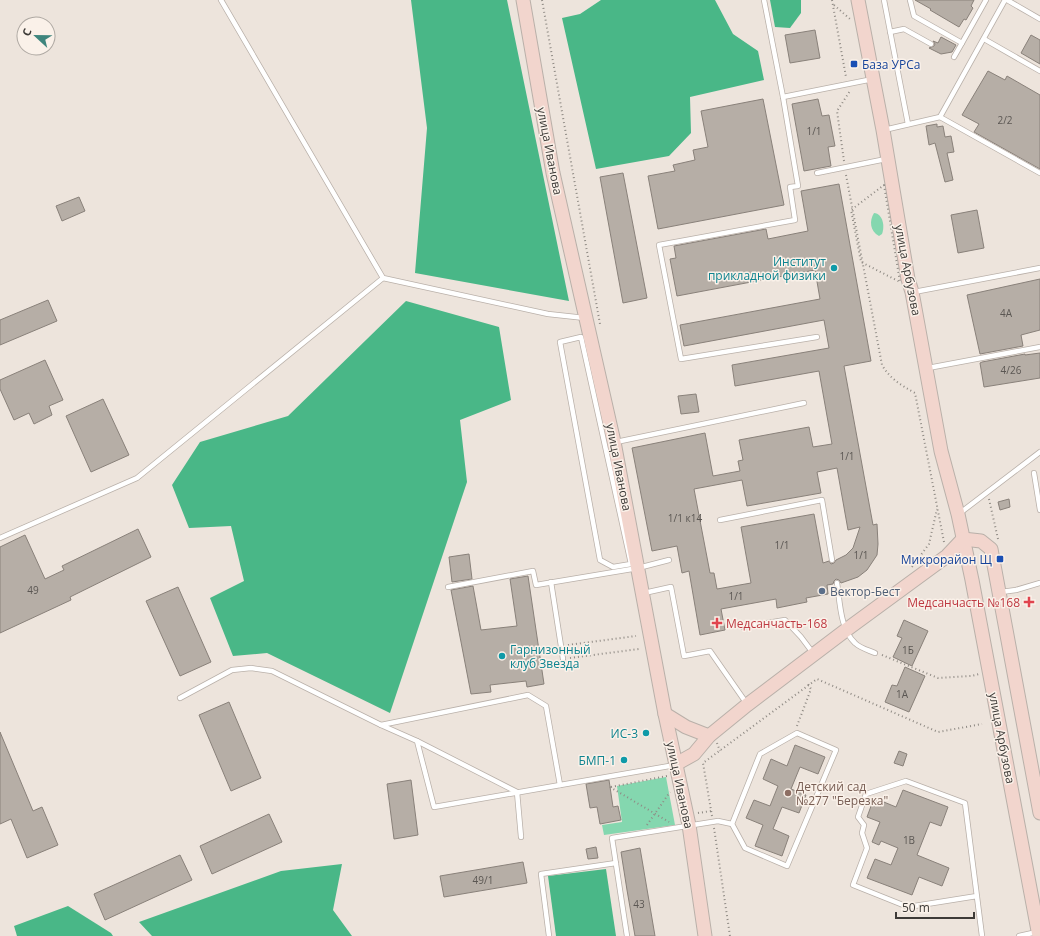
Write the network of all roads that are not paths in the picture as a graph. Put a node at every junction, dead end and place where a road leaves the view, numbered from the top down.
1 (221, 0) edge
2 (523, 0) edge
3 (764, 0) edge
4 (858, 0) edge
5 (884, 0) edge
6 (910, 0) edge
7 (986, 0) edge
8 (1006, 0) edge
9 (1040, 18) edge
10 (890, 32) junction
11 (984, 38) junction
12 (962, 43) junction
13 (931, 44) dead end
14 (954, 57) dead end
15 (1040, 71) edge
16 (873, 79) junction
17 (783, 97) junction
18 (940, 116) junction
19 (908, 124) junction
20 (883, 130) junction
21 (887, 158) junction
22 (817, 173) dead end
23 (1040, 173) edge
24 (1040, 268) edge
25 (383, 278) junction
26 (912, 292) junction
27 (587, 318) junction
28 (818, 338) dead end
29 (1040, 347) edge
30 (926, 368) junction
31 (804, 403) dead end
32 (614, 442) junction
33 (1040, 452) edge
34 (1034, 473) dead end
35 (1040, 510) edge
36 (958, 514) junction
37 (720, 520) dead end
38 (0, 538) edge
39 (964, 539) junction
40 (669, 560) dead end
41 (832, 560) dead end
42 (613, 567) joint
43 (638, 568) junction
44 (551, 582) junction
45 (836, 583) dead end
46 (1040, 583) edge
47 (448, 587) dead end
48 (999, 592) junction
49 (643, 593) junction
50 (743, 627) dead end
51 (846, 630) junction
52 (875, 653) road end
53 (814, 654) junction
54 (563, 658) road end
55 (180, 698) dead end
56 (747, 705) junction
57 (665, 714) junction
58 (381, 725) junction
59 (709, 736) junction
60 (418, 741) junction
61 (674, 770) junction
62 (560, 785) junction
63 (517, 792) junction
64 (1040, 813) edge
65 (732, 824) junction
66 (684, 826) junction
67 (521, 837) dead end
68 (616, 864) junction
69 (977, 896) junction
70 (1037, 910) edge
71 (1039, 934) edge
72 (549, 936) edge
73 (628, 936) edge
74 (705, 936) edge
75 (982, 936) edge
76 (1019, 936) edge

1 - 25 lane
2 - 27 main road, улица Иванова
3 - 17 lane
4 - 16 main road, улица Арбузова
5 - 10 lane
6 - 12 lane
7 - 12 lane
8 - 9 lane
8 - 11 lane
10 - 13 lane
10 - 19 lane
11 - 15 lane
11 - 18 lane
12 - 14 lane
16 - 17 lane
16 - 20 main road, улица Арбузова
17 - 28 lane
18 - 19 lane
18 - 23 lane
19 - 20 lane
20 - 21 main road, улица Арбузова
21 - 22 lane
21 - 26 main road, улица Арбузова
24 - 26 lane
25 - 27 lane
25 - 38 lane
26 - 30 main road, улица Арбузова
27 - 32 main road, улица Иванова
29 - 30 lane
30 - 36 main road, улица Арбузова
31 - 32 lane
32 - 43 main road, улица Иванова
33 - 36 lane
34 - 35 lane
36 - 39 main road, улица Арбузова
37 - 41 lane
39 - 48 main road, улица Арбузова
39 - 51 main road
39 - 70 main road, улица Арбузова
40 - 43 lane
42 - 42 lane
43 - 44 lane
43 - 49 main road, улица Иванова
44 - 47 lane
44 - 54 lane
45 - 51 lane
46 - 48 lane
48 - 64 main road, улица Арбузова
49 - 56 lane
49 - 57 main road, улица Иванова
50 - 53 lane
51 - 52 lane
51 - 53 main road
53 - 56 main road
55 - 58 lane
56 - 59 main road
57 - 59 main road
57 - 61 main road, улица Иванова
58 - 60 lane
58 - 62 lane
59 - 61 main road
60 - 63 lane
60 - 63 lane
61 - 62 lane
61 - 66 main road, улица Иванова
62 - 63 lane
63 - 67 lane
65 - 65 lane
65 - 66 lane
66 - 68 lane
66 - 74 main road, улица Иванова
68 - 72 lane
68 - 73 lane
69 - 69 lane
69 - 75 lane
70 - 71 main road, улица Арбузова
71 - 76 lane

